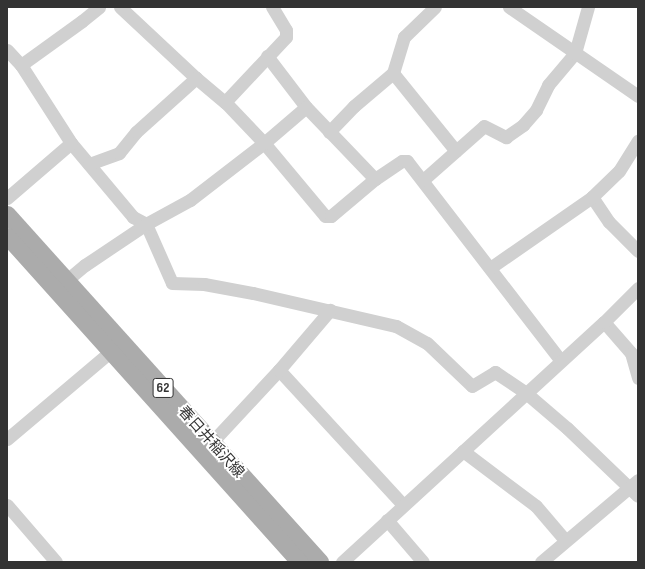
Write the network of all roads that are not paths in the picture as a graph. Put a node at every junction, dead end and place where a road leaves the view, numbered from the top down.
1 (99, 7) edge
2 (120, 7) edge
3 (271, 7) edge
4 (435, 7) edge
5 (509, 7) edge
6 (588, 7) edge
7 (7, 50) edge
8 (575, 53) junction
9 (267, 56) junction
10 (21, 65) junction
11 (393, 73) junction
12 (196, 78) junction
13 (638, 96) edge
14 (225, 102) junction
15 (306, 107) junction
16 (329, 132) junction
17 (638, 140) edge
18 (71, 143) junction
19 (264, 144) junction
20 (456, 151) junction
21 (88, 164) junction
22 (374, 179) junction
23 (423, 180) junction
24 (592, 197) junction
25 (7, 198) edge
26 (7, 214) edge
27 (146, 224) junction
28 (7, 236) edge
29 (638, 251) edge
30 (490, 268) junction
31 (61, 285) junction
32 (638, 288) edge
33 (330, 310) junction
34 (604, 322) junction
35 (111, 351) junction
36 (561, 361) junction
37 (279, 370) junction
38 (638, 378) edge
39 (526, 393) junction
40 (7, 439) edge
41 (212, 442) junction
42 (463, 450) junction
43 (635, 487) edge
44 (7, 505) edge
45 (403, 505) junction
46 (387, 520) junction
47 (565, 540) junction
48 (543, 561) edge
49 (56, 562) edge
50 (299, 562) edge
51 (320, 562) edge
52 (342, 562) edge
53 (423, 562) edge

1 - 10 street
2 - 12 street
3 - 9 street
4 - 11 street
5 - 8 street
6 - 8 street
7 - 10 street
8 - 13 street
8 - 20 street
9 - 14 street
9 - 15 street
10 - 18 street
11 - 16 street
11 - 20 street
12 - 14 street
12 - 21 street
14 - 19 street
15 - 16 street
15 - 19 street
16 - 22 street
17 - 24 street
18 - 21 street
18 - 25 street
19 - 22 street
19 - 27 street
20 - 23 street
21 - 27 street
22 - 23 street
23 - 30 street
24 - 29 street
24 - 30 street
26 - 31 main road, 春日井稲沢線 / 62
27 - 31 street
27 - 33 street
28 - 31 main road, 春日井稲沢線 / 62
30 - 36 street
31 - 35 main road, 春日井稲沢線 / 62
31 - 41 main road, 春日井稲沢線 / 62
32 - 34 street
33 - 37 street
33 - 39 street
34 - 36 street
34 - 38 street
35 - 40 street
35 - 50 main road, 春日井稲沢線 / 62
36 - 39 street
37 - 41 street
37 - 45 street
39 - 42 street
39 - 43 street
41 - 51 main road, 春日井稲沢線 / 62
42 - 45 street
42 - 47 street
43 - 47 street
44 - 49 street
45 - 46 street
46 - 52 street
46 - 53 street
47 - 48 street

